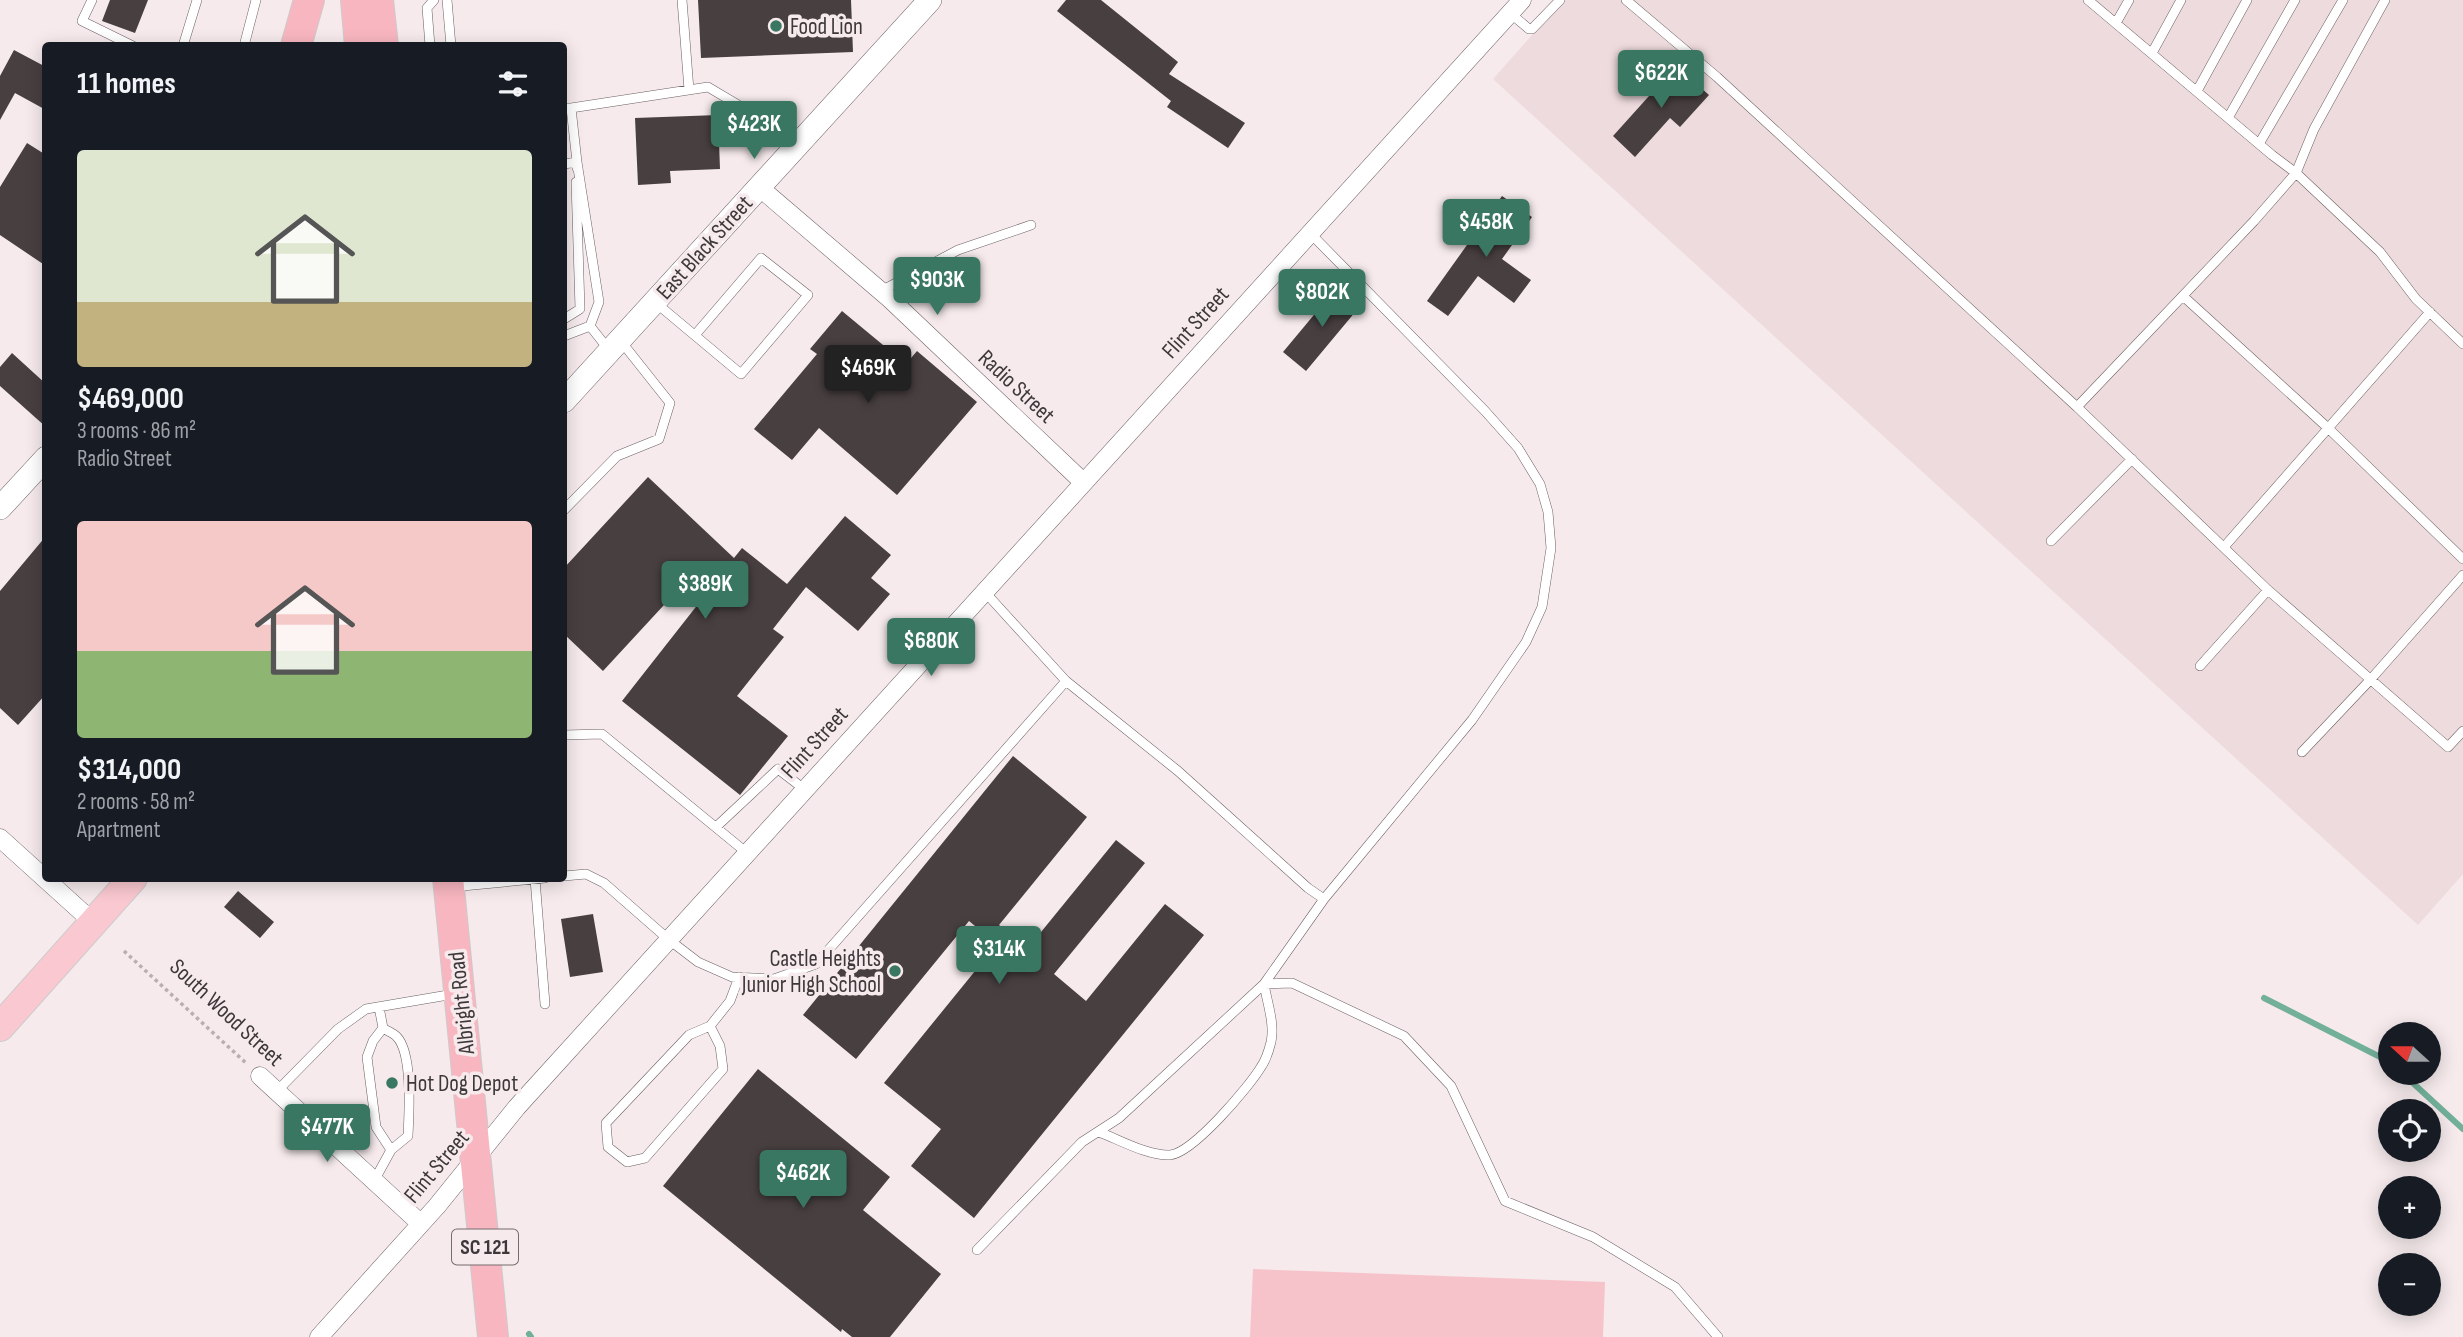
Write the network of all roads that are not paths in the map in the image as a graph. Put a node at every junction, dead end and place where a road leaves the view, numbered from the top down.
1 (92, 0) edge
2 (197, 0) edge
3 (256, 0) edge
4 (309, 0) edge
5 (356, 0) edge
6 (378, 0) edge
7 (434, 0) edge
8 (447, 0) edge
9 (682, 0) edge
10 (929, 0) edge
11 (1560, 0) edge
12 (1626, 0) edge
13 (2088, 0) edge
14 (2129, 0) edge
15 (2182, 0) edge
16 (2247, 0) edge
17 (2295, 0) edge
18 (2343, 0) edge
19 (2385, 0) edge
20 (1516, 7) edge
21 (2116, 23) junction
22 (125, 42) edge
23 (184, 42) edge
24 (245, 42) edge
25 (297, 42) edge
26 (360, 42) edge
27 (383, 42) edge
28 (430, 42) edge
29 (450, 42) edge
30 (2152, 53) junction
31 (690, 90) junction
32 (2197, 92) junction
33 (567, 108) edge
34 (2228, 118) junction
35 (801, 142) junction
36 (2259, 144) junction
37 (577, 162) junction
38 (567, 164) edge
39 (2296, 173) junction
40 (760, 187) junction
41 (1031, 225) dead end
42 (1310, 233) junction
43 (881, 291) junction
44 (2183, 296) junction
45 (654, 302) junction
46 (2430, 312) junction
47 (567, 317) edge
48 (590, 326) junction
49 (567, 335) edge
50 (695, 335) junction
51 (2463, 344) edge
52 (615, 345) junction
53 (567, 398) edge
54 (2077, 407) junction
55 (2328, 428) junction
56 (2132, 459) junction
57 (42, 462) edge
58 (1083, 482) junction
59 (567, 507) edge
60 (0, 508) edge
61 (2051, 541) dead end
62 (2224, 547) junction
63 (2463, 559) edge
64 (2463, 575) edge
65 (2268, 590) junction
66 (984, 591) junction
67 (2200, 666) dead end
68 (2371, 679) junction
69 (1066, 681) junction
70 (2463, 731) edge
71 (567, 735) edge
72 (2302, 752) dead end
73 (804, 789) junction
74 (716, 827) junction
75 (0, 838) edge
76 (747, 853) junction
77 (42, 876) edge
78 (567, 876) edge
79 (49, 882) edge
80 (130, 882) edge
81 (471, 882) edge
82 (540, 882) edge
83 (448, 883) edge
84 (1324, 898) junction
85 (94, 923) junction
86 (668, 939) junction
87 (739, 977) junction
88 (1264, 984) junction
89 (460, 993) junction
90 (545, 1003) dead end
91 (379, 1007) junction
92 (710, 1026) junction
93 (0, 1027) edge
94 (383, 1028) junction
95 (260, 1076) road end
96 (277, 1091) junction
97 (1100, 1132) junction
98 (391, 1150) junction
99 (476, 1157) junction
100 (374, 1181) junction
101 (420, 1223) junction
102 (977, 1250) dead end
103 (319, 1337) edge
104 (493, 1337) edge
105 (1718, 1337) edge

1 - 22 lane
2 - 23 lane
3 - 24 lane
4 - 25 highway
5 - 26 highway
6 - 27 highway
7 - 28 lane
8 - 29 lane
9 - 31 lane
10 - 35 street, East Black Street
11 - 20 lane
12 - 54 lane
13 - 21 lane
14 - 21 lane
15 - 30 lane
16 - 32 lane
17 - 34 lane
18 - 36 lane
19 - 39 lane
20 - 42 street, Flint Street
21 - 30 lane
30 - 32 lane
31 - 33 lane
31 - 35 lane
32 - 34 lane
33 - 37 lane
34 - 36 lane
35 - 40 street, East Black Street
36 - 39 lane
37 - 38 lane
37 - 47 lane
37 - 48 lane
39 - 44 lane
39 - 46 lane
40 - 43 street, Radio Street
40 - 45 street, East Black Street
41 - 43 lane
42 - 58 street, Flint Street
42 - 84 lane
43 - 58 street, Radio Street
44 - 54 lane
44 - 55 lane
45 - 50 lane
45 - 52 street, East Black Street
46 - 51 lane
46 - 55 lane
48 - 49 lane
48 - 52 lane
50 - 50 lane
52 - 53 street, East Black Street
52 - 59 lane
54 - 56 lane
55 - 62 lane
55 - 63 lane
56 - 61 lane
56 - 62 lane
57 - 60 street
58 - 66 street, Flint Street
62 - 65 lane
64 - 68 lane
65 - 67 lane
65 - 68 lane
66 - 69 lane
66 - 73 street, Flint Street
68 - 70 lane
68 - 72 lane
69 - 84 lane
69 - 87 lane
71 - 74 lane
73 - 74 lane
73 - 76 street, Flint Street
74 - 76 lane
75 - 77 street
76 - 86 street, Flint Street
78 - 86 lane
79 - 85 street
80 - 85 main road
81 - 83 lane
82 - 90 lane
83 - 89 highway, Albright Road / SC 121
84 - 88 lane
85 - 93 main road
86 - 87 lane
86 - 99 street, Flint Street
87 - 92 lane
88 - 97 lane
88 - 97 lane
88 - 105 lane
89 - 91 lane
89 - 99 highway, Albright Road / SC 121
91 - 94 lane
91 - 96 lane
92 - 92 lane
94 - 98 lane
94 - 98 lane
95 - 96 street, South Wood Street
96 - 100 street, South Wood Street
97 - 102 lane
98 - 100 lane
99 - 101 street, Flint Street
99 - 104 highway, Albright Road / SC 121
100 - 101 street, South Wood Street
101 - 103 street, Flint Street

